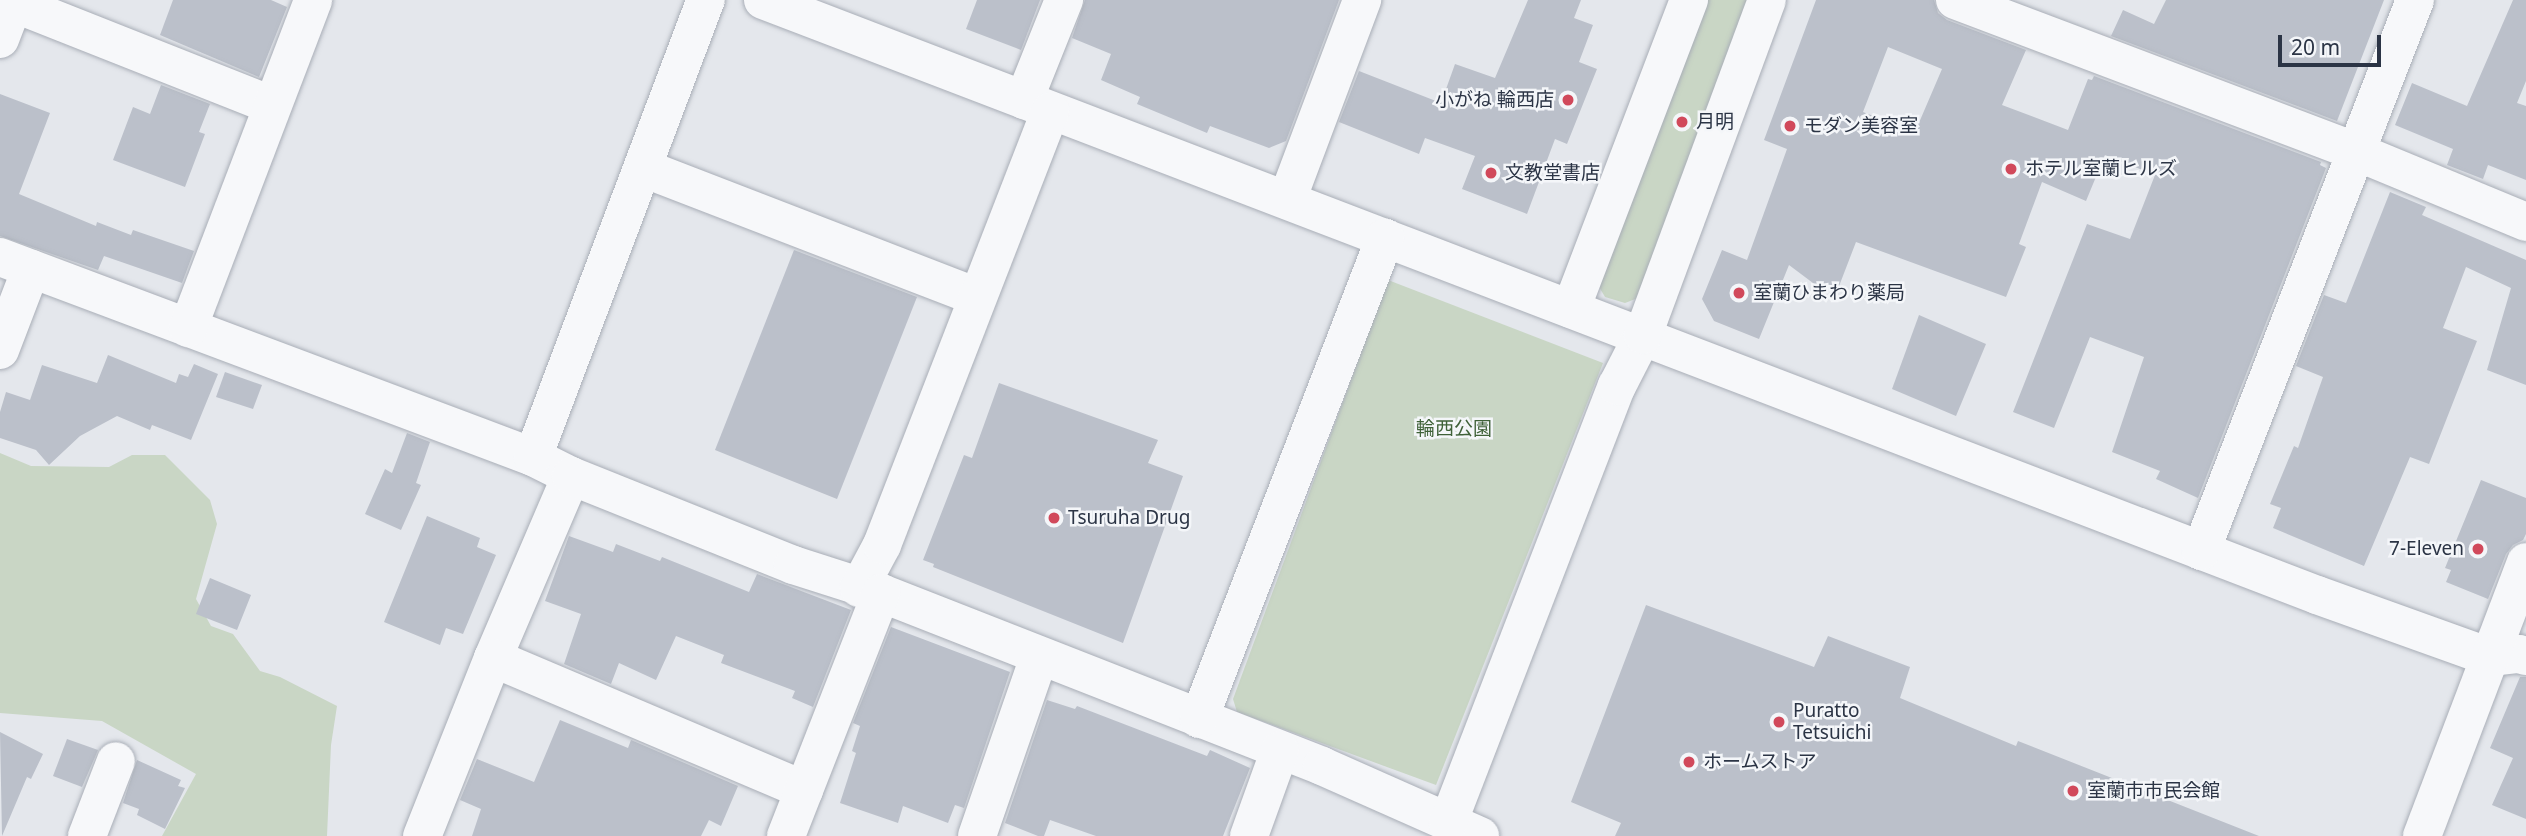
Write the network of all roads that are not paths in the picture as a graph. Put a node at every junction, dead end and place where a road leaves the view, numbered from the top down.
1 (313, 0) edge
2 (706, 0) edge
3 (763, 0) edge
4 (1064, 0) edge
5 (1362, 0) edge
6 (1689, 0) edge
7 (1767, 0) edge
8 (1955, 0) edge
9 (2414, 0) edge
10 (11, 1) edge
11 (827, 11) edge
12 (0, 39) edge
13 (271, 105) junction
14 (1037, 105) junction
15 (2357, 152) junction
16 (643, 168) junction
17 (1287, 200) junction
18 (2526, 222) edge
19 (1384, 238) junction
20 (16, 263) edge
21 (977, 297) junction
22 (1571, 309) junction
23 (188, 328) junction
24 (1643, 335) junction
25 (0, 350) edge
26 (533, 457) junction
27 (571, 476) junction
28 (2202, 551) junction
29 (2526, 562) edge
30 (870, 590) junction
31 (1039, 657) junction
32 (2508, 657) edge
33 (493, 658) junction
34 (1199, 719) junction
35 (1280, 750) junction
36 (116, 761) dead end
37 (804, 790) junction
38 (1464, 830) edge
39 (87, 836) edge
40 (422, 836) edge
41 (786, 836) edge
42 (976, 836) edge
43 (1249, 836) edge
44 (2422, 836) edge

1 - 13 street
2 - 16 street
3 - 11 street
4 - 14 street
5 - 17 street
6 - 22 street
7 - 24 street
8 - 15 street
9 - 15 street
10 - 12 street
10 - 13 street
11 - 14 street
13 - 23 street
14 - 17 street
14 - 21 street
15 - 18 street
15 - 28 street
16 - 21 street
16 - 26 street
17 - 19 street
19 - 22 street
19 - 34 street
20 - 23 street
20 - 25 street
21 - 30 street
22 - 24 street
23 - 26 street
24 - 28 street
24 - 38 street
26 - 27 street
27 - 30 street
27 - 33 street
28 - 32 street
29 - 32 street
30 - 31 street
30 - 37 street
31 - 34 street
31 - 42 street
32 - 44 street
33 - 37 street
33 - 40 street
34 - 35 street
35 - 38 street
35 - 43 street
36 - 39 street
37 - 41 street

